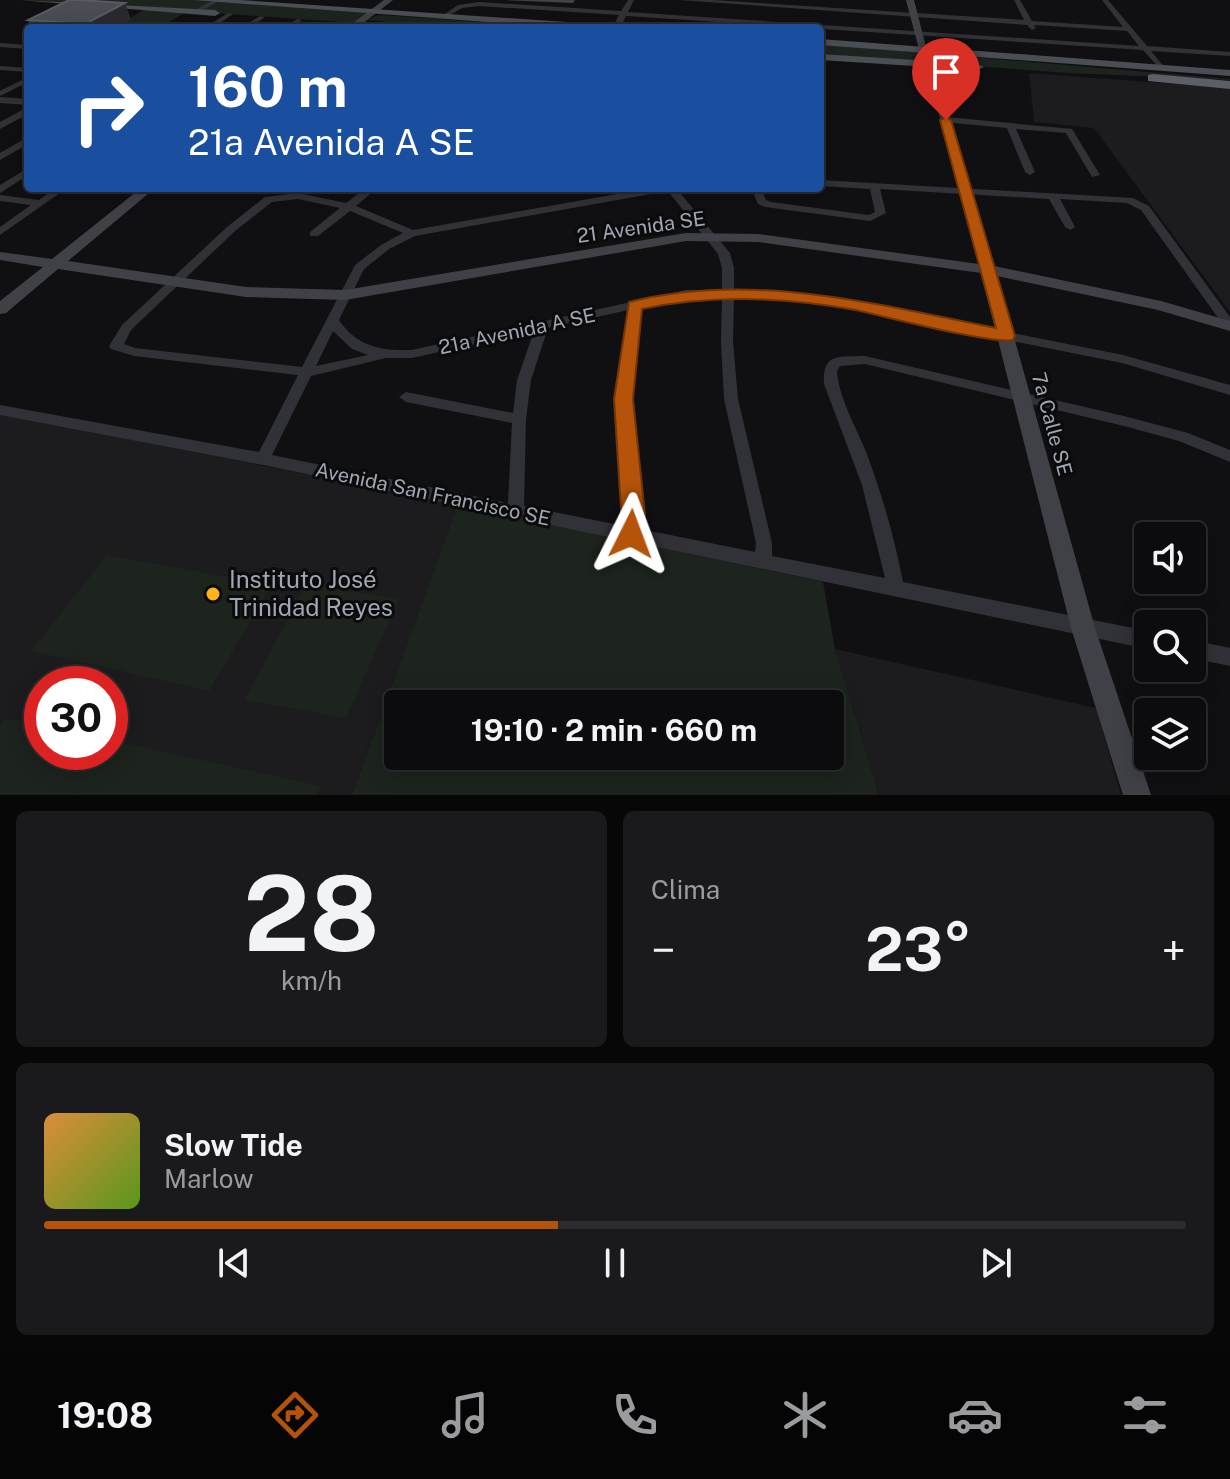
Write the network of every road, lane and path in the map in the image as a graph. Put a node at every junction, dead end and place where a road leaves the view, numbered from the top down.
1 (24, 0) edge
2 (198, 0) edge
3 (292, 0) edge
4 (389, 0) edge
5 (631, 0) edge
6 (682, 0) edge
7 (692, 0) edge
8 (910, 0) edge
9 (1017, 0) edge
10 (1105, 0) edge
11 (216, 1) edge
12 (482, 2) edge
13 (751, 2) edge
14 (281, 6) junction
15 (195, 12) junction
16 (372, 12) junction
17 (624, 13) junction
18 (230, 14) junction
19 (914, 15) junction
20 (262, 17) junction
21 (443, 17) junction
22 (299, 20) junction
23 (313, 21) dead end
24 (1029, 22) junction
25 (214, 24) edge
26 (251, 24) edge
27 (293, 24) edge
28 (351, 24) edge
29 (552, 24) edge
30 (617, 24) edge
31 (736, 24) edge
32 (746, 24) edge
33 (824, 29) edge
34 (1128, 29) junction
35 (919, 33) junction
36 (1039, 41) junction
37 (824, 43) edge
38 (0, 45) edge
39 (24, 47) edge
40 (1145, 48) junction
41 (1230, 54) edge
42 (926, 56) junction
43 (824, 57) edge
44 (0, 68) edge
45 (24, 70) edge
46 (1230, 72) edge
47 (1157, 73) junction
48 (24, 81) edge
49 (1230, 83) edge
50 (0, 94) edge
51 (0, 100) edge
52 (24, 102) edge
53 (24, 112) edge
54 (946, 120) junction
55 (1010, 125) junction
56 (0, 126) edge
57 (24, 142) edge
58 (0, 157) edge
59 (1030, 172) dead end
60 (24, 174) edge
61 (1095, 175) dead end
62 (824, 183) edge
63 (874, 185) junction
64 (0, 190) edge
65 (965, 190) junction
66 (57, 192) edge
67 (144, 192) edge
68 (367, 192) edge
69 (647, 192) edge
70 (673, 192) edge
71 (758, 192) edge
72 (1052, 195) junction
73 (0, 198) edge
74 (42, 203) junction
75 (349, 207) junction
76 (1070, 227) dead end
77 (0, 232) edge
78 (412, 233) junction
79 (314, 234) dead end
80 (708, 235) junction
81 (0, 256) edge
82 (55, 265) junction
83 (986, 269) junction
84 (175, 283) junction
85 (729, 293) junction
86 (345, 295) junction
87 (635, 305) junction
88 (0, 309) edge
89 (333, 321) junction
90 (543, 325) junction
91 (1230, 326) edge
92 (1007, 336) junction
93 (384, 356) junction
94 (309, 372) junction
95 (1230, 390) edge
96 (1021, 396) junction
97 (406, 397) dead end
98 (0, 410) edge
99 (519, 419) junction
100 (1230, 456) edge
101 (263, 459) junction
102 (516, 511) junction
103 (631, 534) junction
104 (763, 561) junction
105 (896, 589) junction
106 (1083, 628) junction
107 (1134, 637) edge
108 (1206, 652) edge
109 (1230, 657) edge
110 (1137, 795) edge

1 - 15 main road
2 - 11 main road
3 - 14 street
4 - 16 street
5 - 17 street
6 - 7 street
7 - 13 street
8 - 19 street, 7a Calle SE
9 - 24 street
10 - 34 street
11 - 14 main road
11 - 15 street
12 - 17 street
12 - 21 street
13 - 19 street
13 - 32 street
14 - 16 main road
15 - 18 main road
16 - 21 main road
16 - 28 street
17 - 30 street
17 - 31 street
18 - 20 main road
18 - 25 street
19 - 24 street
19 - 35 street, 7a Calle SE
20 - 22 main road
20 - 26 street
21 - 29 main road
22 - 23 main road
22 - 27 street
24 - 34 street
24 - 36 street
33 - 35 street
34 - 40 street
35 - 36 street
35 - 42 street, 7a Calle SE
36 - 40 street
37 - 42 main road
38 - 39 street
40 - 41 street
40 - 47 street
42 - 43 main road
42 - 47 main road
42 - 54 street, 7a Calle SE
44 - 45 street
46 - 47 highway
47 - 49 highway
48 - 50 street
51 - 52 street
53 - 56 street
54 - 55 street
54 - 65 street, 7a Calle SE
55 - 59 street
55 - 61 street
57 - 58 street
60 - 64 street
62 - 63 street
63 - 65 street
63 - 71 street
65 - 72 street
65 - 83 street, 7a Calle SE
66 - 74 street
67 - 82 street
68 - 75 street
69 - 78 street
70 - 80 street
72 - 76 street
72 - 91 street
73 - 74 street
74 - 77 street
75 - 78 street
75 - 79 street
75 - 84 street
78 - 86 street
80 - 83 street, 21 Avenida SE
80 - 85 street
80 - 86 street, 21 Avenida SE
81 - 82 street, 21 Avenida SE
82 - 84 street, 21 Avenida SE
82 - 88 street
83 - 91 street, 21 Avenida SE
83 - 92 street, 7a Calle SE
84 - 86 street, 21 Avenida SE
84 - 94 street, 21a Avenida A SE
85 - 87 street, 21a Avenida A SE
85 - 92 street, 21a Avenida A SE
85 - 104 street
86 - 89 street
87 - 90 street, 21a Avenida A SE
87 - 103 street
89 - 93 street
89 - 94 street
90 - 93 street, 21a Avenida A SE
90 - 99 street
92 - 95 street, 21a Avenida A SE
92 - 96 street, 7a Calle SE
93 - 94 street, 21a Avenida A SE
94 - 101 street
96 - 100 street
96 - 105 street
96 - 106 street, 7a Calle SE
97 - 99 street
98 - 101 street, Avenida San Francisco SE
99 - 102 street
101 - 102 street, Avenida San Francisco SE
102 - 103 street, Avenida San Francisco SE
103 - 104 street, Avenida San Francisco SE
104 - 105 street, Avenida San Francisco SE
105 - 106 street, Avenida San Francisco SE
106 - 107 street, Avenida San Francisco SE
106 - 110 street, 7a Calle SE
108 - 109 street

